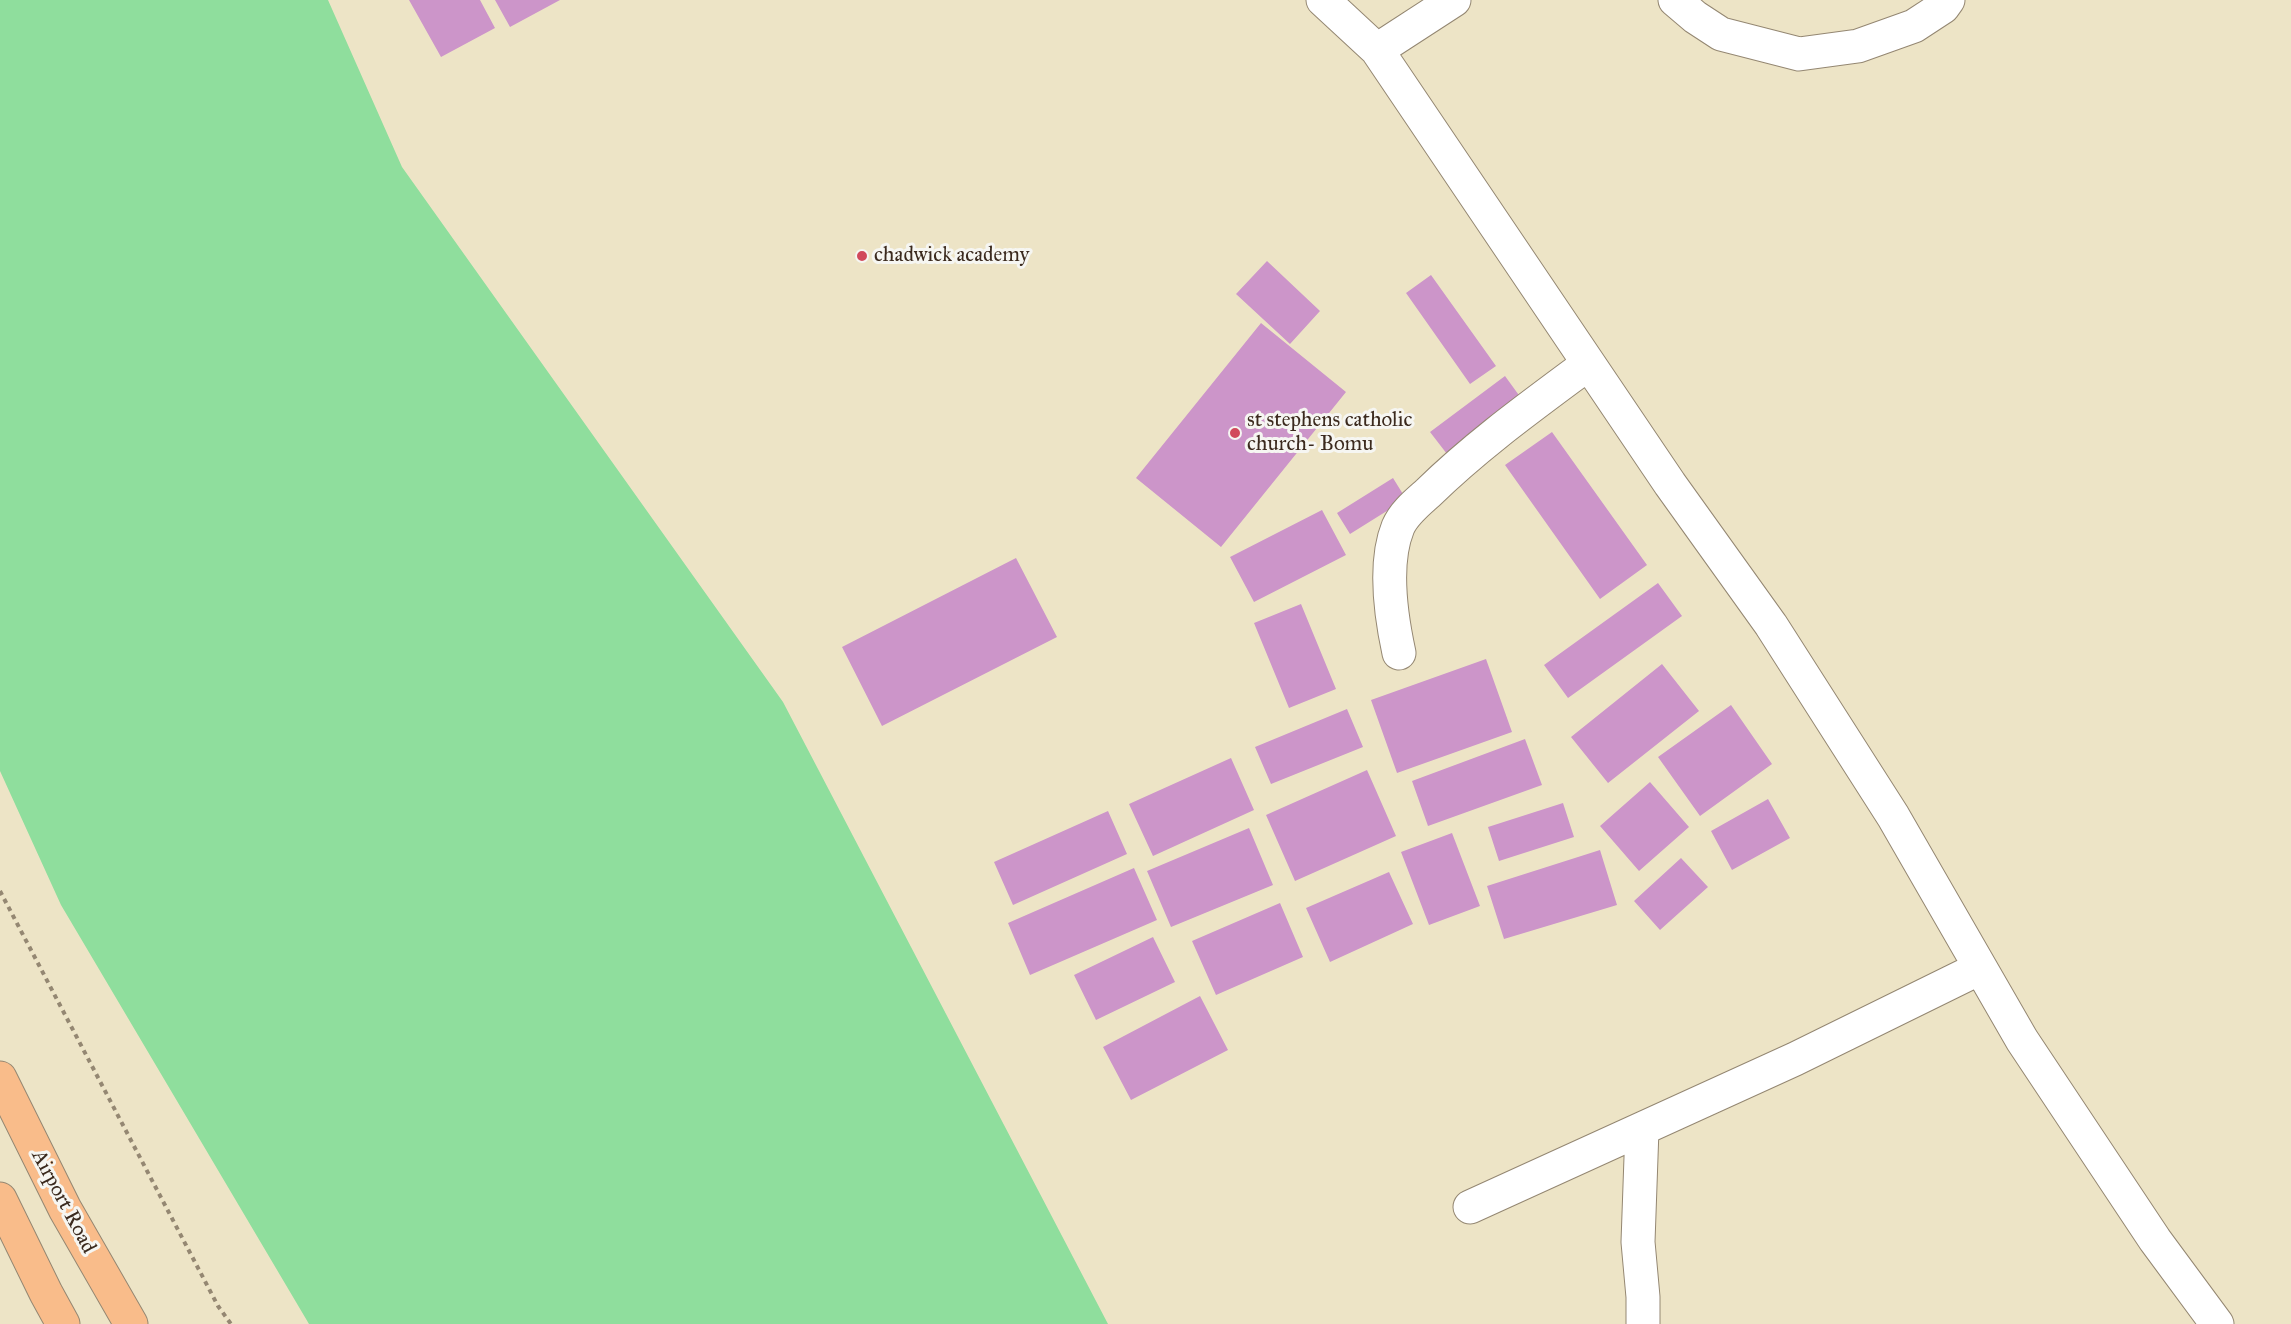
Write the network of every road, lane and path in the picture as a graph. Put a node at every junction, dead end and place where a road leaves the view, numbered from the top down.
1 (1323, 0) edge
2 (1454, 0) edge
3 (1675, 0) edge
4 (1948, 0) edge
5 (1377, 50) junction
6 (1588, 364) junction
7 (1399, 653) dead end
8 (0, 891) edge
9 (1980, 968) junction
10 (0, 1078) edge
11 (1642, 1129) junction
12 (0, 1199) edge
13 (1470, 1208) dead end
14 (63, 1324) edge
15 (131, 1324) edge
16 (231, 1324) edge
17 (1643, 1324) edge
18 (2217, 1324) edge

1 - 5 street
2 - 5 street
3 - 4 street
5 - 6 street
6 - 7 street
6 - 9 street
8 - 16 path
9 - 11 street
9 - 18 street
10 - 15 main road, Airport Road
11 - 13 street
11 - 17 street
12 - 14 main road

